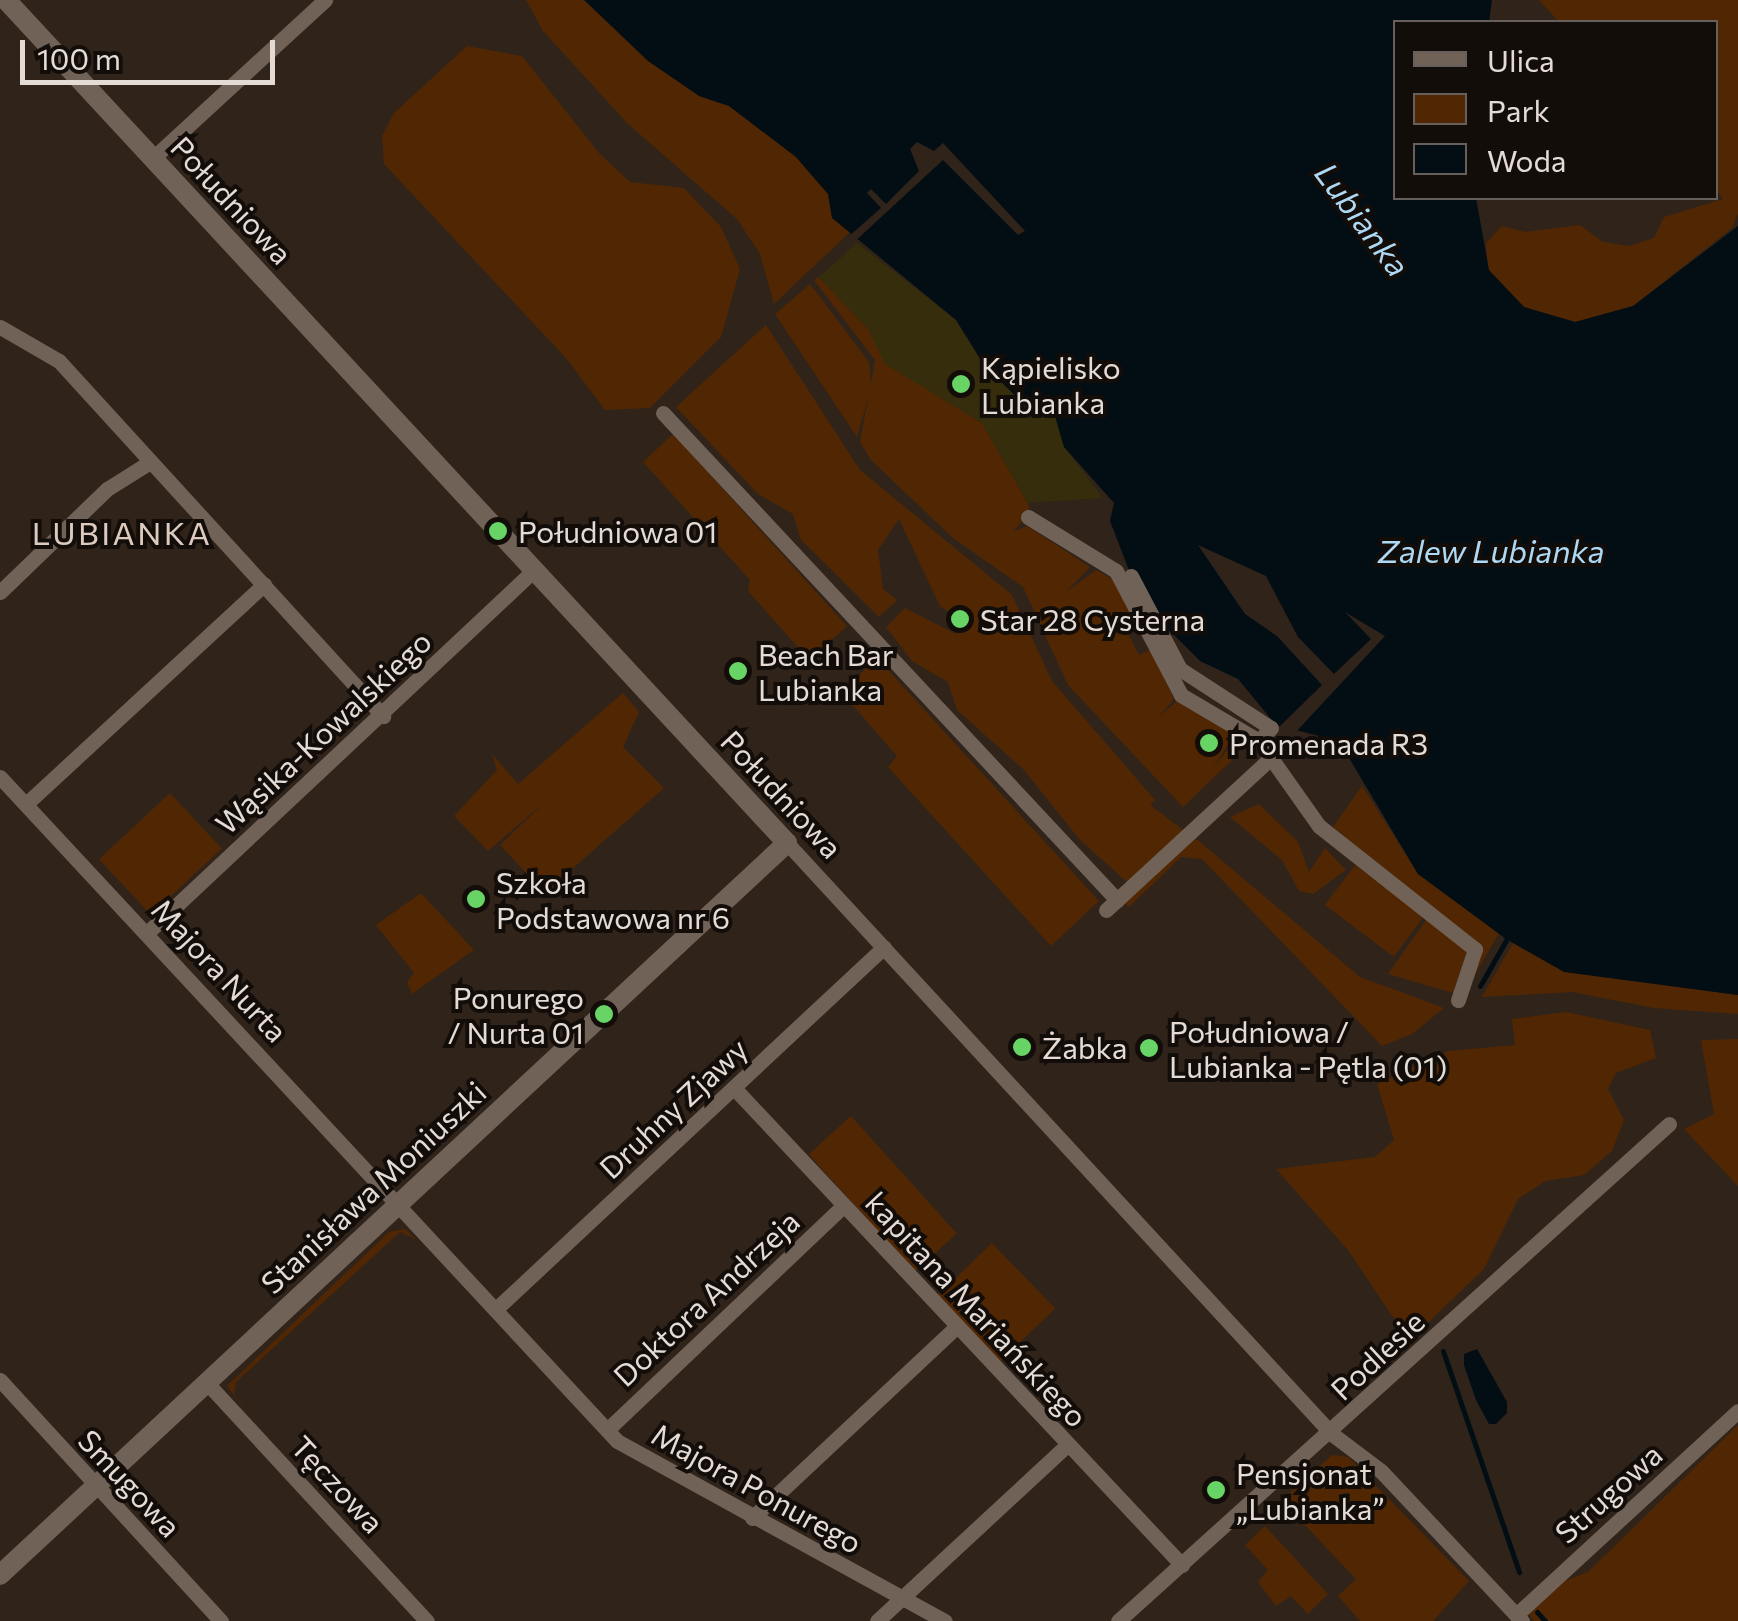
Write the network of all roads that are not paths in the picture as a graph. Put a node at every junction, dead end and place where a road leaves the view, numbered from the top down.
1 (6, 0) edge
2 (325, 0) edge
3 (153, 158) junction
4 (0, 327) edge
5 (663, 413) dead end
6 (150, 462) junction
7 (1032, 516) dead end
8 (534, 570) junction
9 (264, 584) junction
10 (0, 592) edge
11 (383, 716) junction
12 (1273, 756) junction
13 (0, 777) edge
14 (1212, 800) dead end
15 (26, 804) junction
16 (1195, 828) junction
17 (786, 843) junction
18 (148, 932) junction
19 (884, 947) junction
20 (1458, 1000) dead end
21 (735, 1089) junction
22 (1669, 1124) dead end
23 (399, 1202) junction
24 (844, 1206) junction
25 (497, 1308) junction
26 (955, 1328) junction
27 (0, 1380) edge
28 (208, 1384) junction
29 (1738, 1411) edge
30 (607, 1430) junction
31 (1332, 1434) junction
32 (1068, 1445) junction
33 (96, 1486) junction
34 (752, 1518) junction
35 (1182, 1565) junction
36 (0, 1575) edge
37 (901, 1598) junction
38 (1519, 1618) edge
39 (222, 1621) edge
40 (427, 1621) edge
41 (877, 1621) edge
42 (945, 1621) edge
43 (1118, 1621) edge

1 - 3 street, Południowa
2 - 3 street
3 - 8 street, Południowa
4 - 6 street
5 - 16 street
6 - 9 street
6 - 10 street
7 - 12 street
8 - 11 street, Wąsika-Kowalskiego
8 - 17 street, Południowa
9 - 11 street
9 - 15 street
11 - 18 street, Wąsika-Kowalskiego
12 - 16 street
12 - 20 street
13 - 15 street, Majora Nurta
14 - 16 street
15 - 18 street, Majora Nurta
17 - 19 street, Południowa
17 - 23 street, Stanisława Moniuszki
18 - 23 street, Majora Nurta
19 - 21 street, Druhny Zjawy
19 - 31 street, Południowa
21 - 24 street, kapitana Mariańskiego
21 - 25 street, Druhny Zjawy
22 - 31 street, Podlesie
23 - 25 street, Majora Ponurego
23 - 28 street, Stanisława Moniuszki
24 - 26 street, kapitana Mariańskiego
24 - 30 street, Doktora Andrzeja
25 - 30 street, Majora Ponurego
26 - 32 street, kapitana Mariańskiego
26 - 34 street
27 - 33 street, Smugowa
28 - 33 street, Stanisława Moniuszki
28 - 40 street, Tęczowa
29 - 38 street, Strugowa
30 - 34 street, Majora Ponurego
31 - 35 street, Podlesie
31 - 38 street, Południowa
32 - 35 street, kapitana Mariańskiego
32 - 37 street
33 - 36 street, Stanisława Moniuszki
33 - 39 street, Smugowa
34 - 37 street, Majora Ponurego
35 - 43 street, Podlesie
37 - 41 street
37 - 42 street, Majora Ponurego

